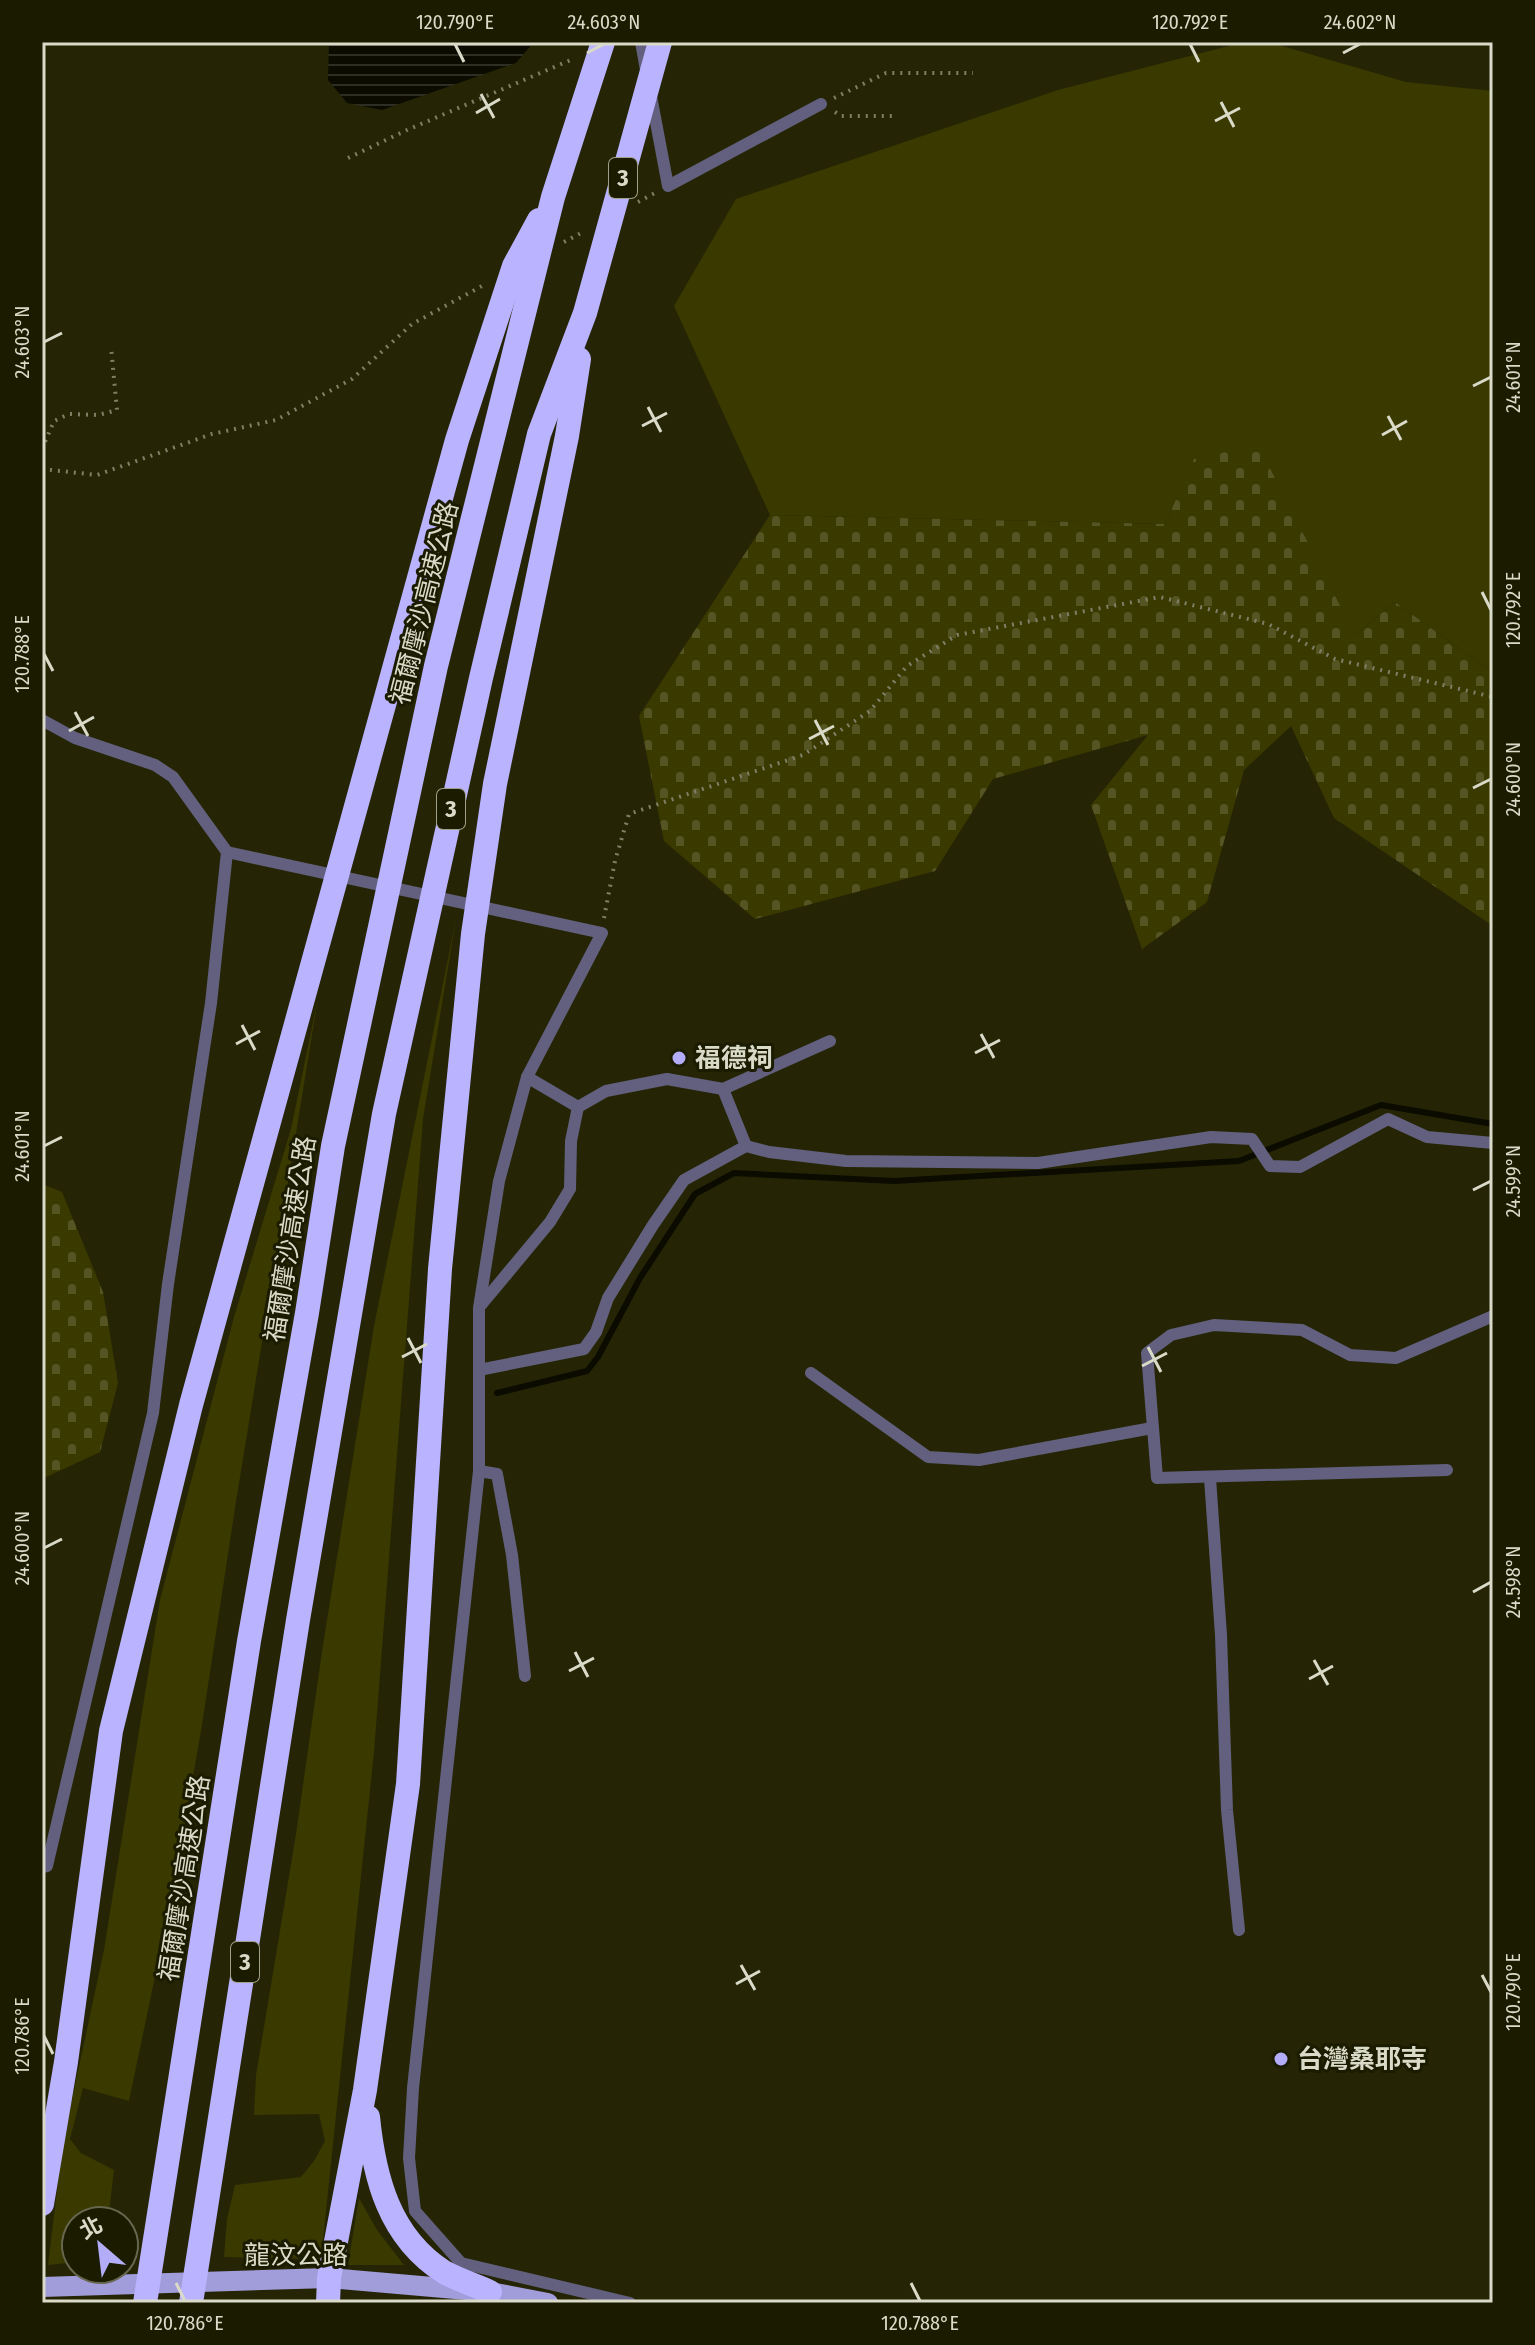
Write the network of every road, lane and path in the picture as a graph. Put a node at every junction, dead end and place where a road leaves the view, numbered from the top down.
1 (641, 42) edge
2 (660, 42) edge
3 (594, 48) edge
4 (973, 73) dead end
5 (821, 104) junction
6 (895, 116) dead end
7 (348, 158) dead end
8 (668, 186) junction
9 (553, 197) junction
10 (627, 208) dead end
11 (587, 230) dead end
12 (560, 244) dead end
13 (493, 281) dead end
14 (585, 313) junction
15 (111, 347) dead end
16 (42, 449) edge
17 (42, 469) edge
18 (1493, 697) edge
19 (42, 720) edge
20 (227, 852) junction
21 (602, 933) junction
22 (830, 1041) dead end
23 (527, 1077) junction
24 (723, 1089) junction
25 (578, 1107) junction
26 (1493, 1143) edge
27 (746, 1146) junction
28 (479, 1308) junction
29 (1493, 1316) edge
30 (479, 1370) junction
31 (811, 1373) dead end
32 (1152, 1428) junction
33 (1447, 1470) dead end
34 (479, 1471) junction
35 (1210, 1478) junction
36 (525, 1676) dead end
37 (42, 1867) edge
38 (1239, 1930) dead end
39 (66, 2062) junction
40 (365, 2090) junction
41 (42, 2137) edge
42 (42, 2204) edge
43 (329, 2278) junction
44 (42, 2287) edge
45 (490, 2292) junction
46 (145, 2303) edge
47 (191, 2303) edge
48 (328, 2303) edge
49 (548, 2303) edge
50 (630, 2303) edge

1 - 8 lane
2 - 14 highway, 3
3 - 7 path
3 - 9 highway, 3
4 - 5 path
5 - 6 path
5 - 8 lane
8 - 10 path
9 - 39 highway
9 - 46 highway, 福爾摩沙高速公路 / 3
11 - 12 path
13 - 17 path
14 - 40 highway
14 - 47 highway, 3
15 - 16 path
18 - 21 path
19 - 20 lane
20 - 21 lane
20 - 37 lane
21 - 23 lane
22 - 24 lane
23 - 25 lane
23 - 28 lane
24 - 25 lane
24 - 27 lane
25 - 28 lane
26 - 27 lane
27 - 30 lane
28 - 30 lane
29 - 32 lane
30 - 34 lane
31 - 32 lane
32 - 35 lane
33 - 35 lane
34 - 36 lane
34 - 50 lane
35 - 38 lane
39 - 41 highway
39 - 42 highway
40 - 43 highway
40 - 45 highway
43 - 44 main road, 龍汶公路
43 - 45 main road, 龍汶公路
43 - 48 highway
45 - 49 main road, 龍汶公路

